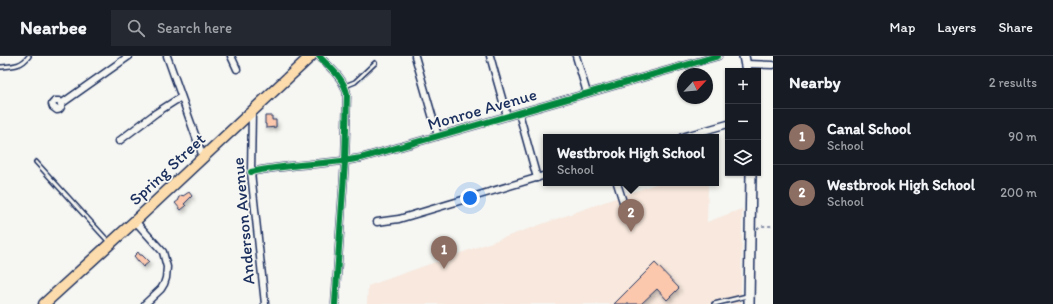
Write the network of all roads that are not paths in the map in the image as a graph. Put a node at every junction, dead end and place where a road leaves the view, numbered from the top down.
1 (29, 56) edge
2 (129, 56) edge
3 (167, 56) edge
4 (231, 56) edge
5 (311, 56) edge
6 (319, 56) edge
7 (415, 56) edge
8 (490, 56) edge
9 (576, 56) edge
10 (718, 56) edge
11 (375, 63) dead end
12 (746, 64) edge
13 (773, 65) edge
14 (0, 67) edge
15 (237, 69) dead end
16 (345, 86) junction
17 (587, 93) junction
18 (181, 97) junction
19 (61, 104) dead end
20 (252, 111) junction
21 (519, 113) junction
22 (508, 116) junction
23 (725, 125) edge
24 (693, 134) edge
25 (438, 136) junction
26 (119, 141) dead end
27 (203, 157) junction
28 (345, 160) junction
29 (36, 162) dead end
30 (251, 172) junction
31 (751, 176) edge
32 (543, 177) edge
33 (537, 178) junction
34 (618, 186) edge
35 (624, 205) dead end
36 (134, 221) junction
37 (377, 222) dead end
38 (110, 243) junction
39 (749, 300) edge
40 (44, 304) edge
41 (145, 304) edge
42 (265, 304) edge
43 (335, 304) edge
44 (714, 304) edge

1 - 14 lane
2 - 19 street
3 - 18 street
4 - 15 street
5 - 20 main road, Spring Street
6 - 16 street
7 - 25 street
8 - 22 street
9 - 17 street
10 - 17 street, Monroe Avenue
11 - 16 lane
12 - 13 street
16 - 28 street
17 - 21 street, Monroe Avenue
18 - 26 street
18 - 27 street
20 - 27 main road, Spring Street
20 - 30 street, Anderson Avenue
21 - 22 street, Monroe Avenue
21 - 33 street
22 - 25 street, Monroe Avenue
23 - 24 street
25 - 28 street, Monroe Avenue
27 - 36 main road, Spring Street
28 - 30 street, Monroe Avenue
28 - 43 street
29 - 38 lane
30 - 42 street, Anderson Avenue
31 - 39 main road
32 - 33 street
33 - 37 street
34 - 35 street
36 - 38 main road, Spring Street
36 - 41 street
38 - 40 main road, Spring Street
39 - 44 lane

